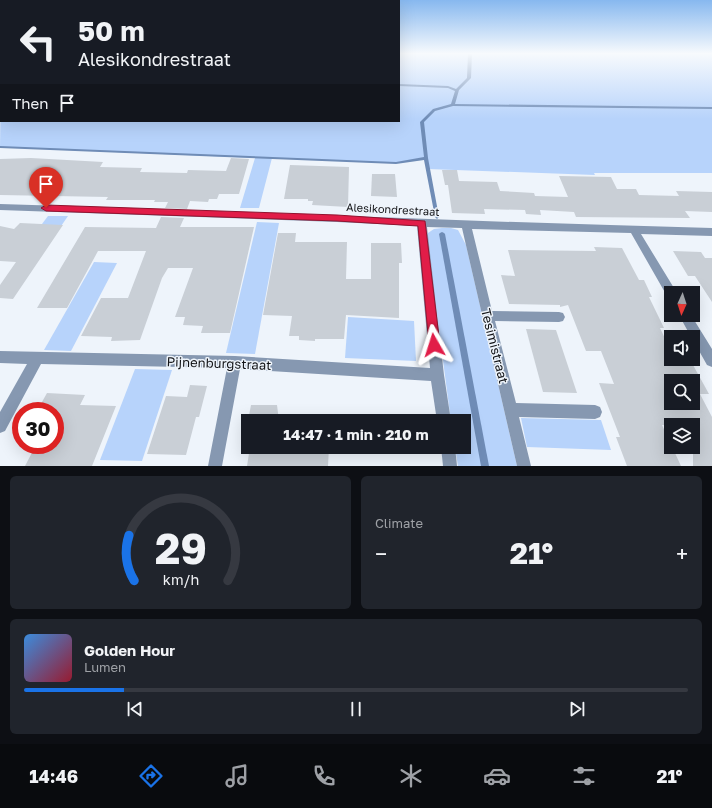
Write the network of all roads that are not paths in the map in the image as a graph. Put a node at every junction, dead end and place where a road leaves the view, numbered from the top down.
1 (0, 207) edge
2 (422, 223) junction
3 (466, 225) junction
4 (633, 229) junction
5 (712, 232) edge
6 (667, 286) edge
7 (488, 316) junction
8 (559, 317) dead end
9 (688, 322) edge
10 (0, 357) edge
11 (37, 358) junction
12 (712, 361) edge
13 (235, 362) junction
14 (438, 375) junction
15 (511, 410) junction
16 (595, 412) dead end
17 (443, 414) edge
18 (0, 426) edge
19 (449, 454) edge
20 (215, 466) edge
21 (450, 466) edge
22 (524, 466) edge

1 - 2 street, Alesikondrestraat
2 - 3 street, Alesikondrestraat
2 - 14 street
3 - 4 street, Alesikondrestraat
3 - 7 street, Tesimistraat
4 - 5 street, Alesikondrestraat
4 - 6 street
7 - 8 street
7 - 15 street, Tesimistraat
9 - 12 street
10 - 11 street, Pijnenburgstraat
11 - 13 street, Pijnenburgstraat
11 - 18 street
13 - 14 street, Pijnenburgstraat
13 - 20 street
14 - 17 street
15 - 16 street
15 - 22 street, Tesimistraat
19 - 21 street

